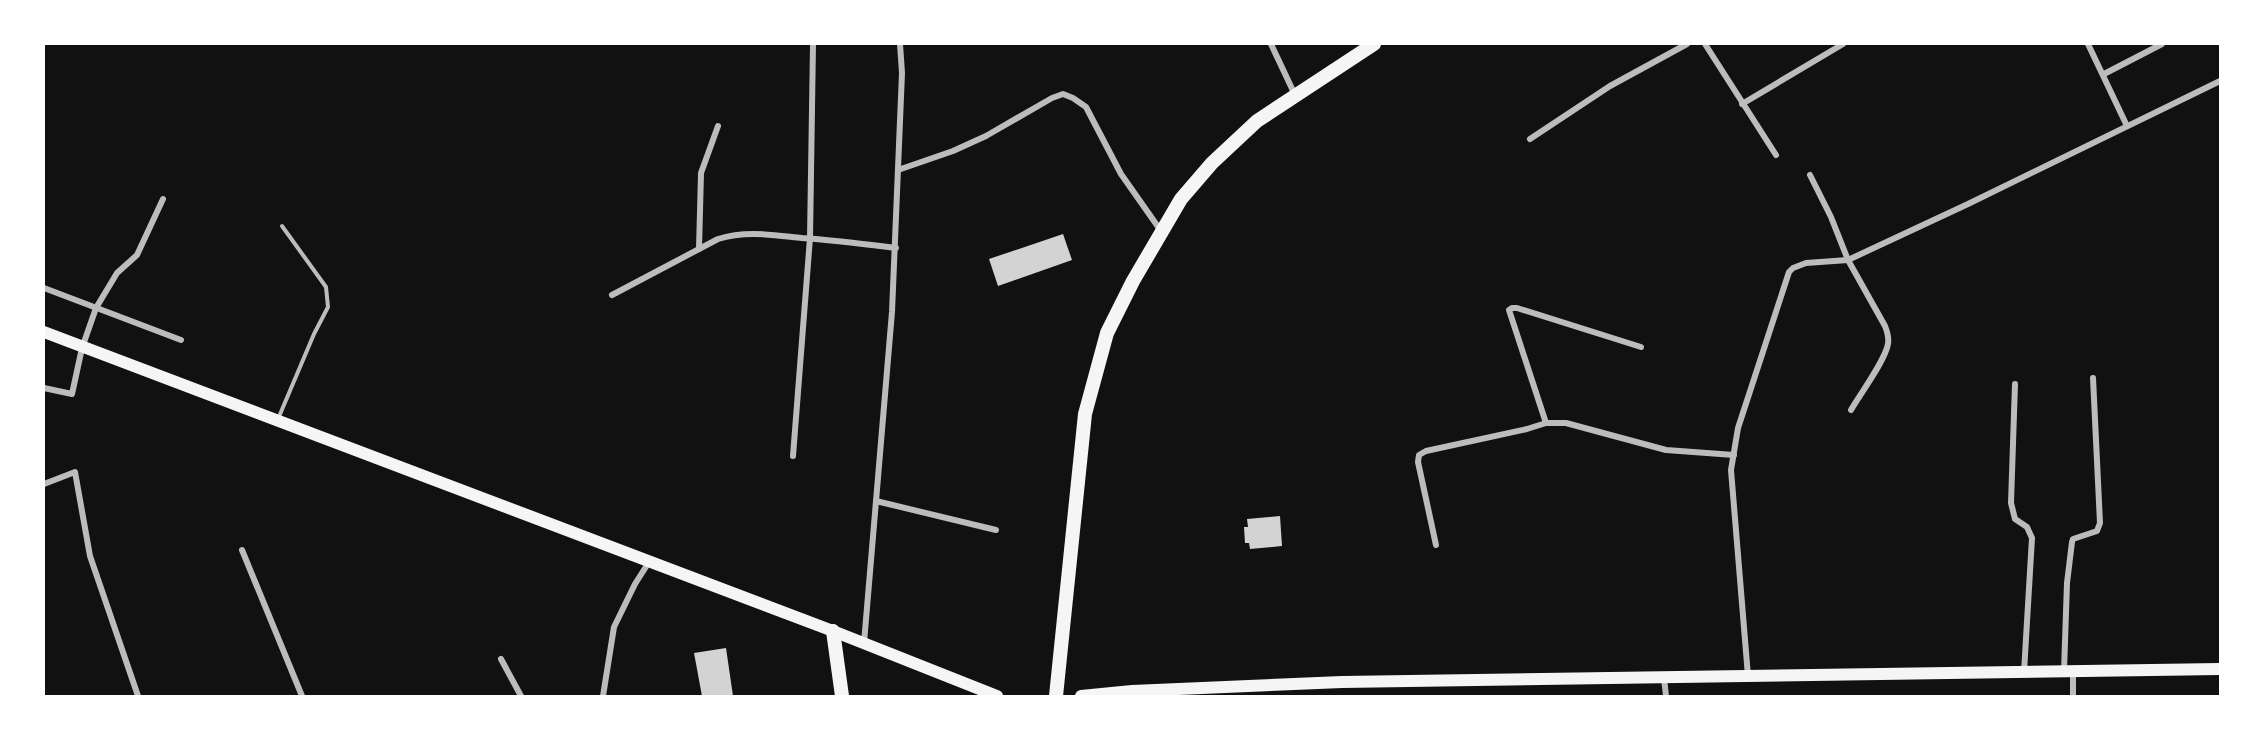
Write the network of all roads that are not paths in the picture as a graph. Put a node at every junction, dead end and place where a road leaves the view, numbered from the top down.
1 (813, 44) edge
2 (900, 44) edge
3 (1271, 44) edge
4 (1374, 44) edge
5 (1687, 44) edge
6 (1705, 44) edge
7 (1843, 44) edge
8 (2088, 44) edge
9 (2162, 44) edge
10 (2104, 74) junction
11 (2220, 81) edge
12 (1295, 95) junction
13 (1742, 104) junction
14 (718, 126) dead end
15 (2127, 126) junction
16 (1530, 139) dead end
17 (1776, 155) dead end
18 (898, 170) junction
19 (1810, 175) dead end
20 (163, 199) dead end
21 (282, 226) dead end
22 (1162, 233) junction
23 (810, 238) junction
24 (896, 248) junction
25 (699, 249) junction
26 (1848, 260) junction
27 (44, 288) edge
28 (612, 295) dead end
29 (96, 308) junction
30 (44, 332) edge
31 (181, 340) dead end
32 (1641, 347) dead end
33 (82, 348) junction
34 (2093, 378) dead end
35 (2015, 384) dead end
36 (44, 388) edge
37 (1851, 410) dead end
38 (277, 422) junction
39 (1546, 423) junction
40 (1734, 455) junction
41 (793, 456) dead end
42 (44, 484) edge
43 (876, 501) junction
44 (996, 530) dead end
45 (1436, 545) dead end
46 (242, 550) dead end
47 (650, 562) junction
48 (833, 631) junction
49 (864, 643) junction
50 (501, 659) dead end
51 (2220, 669) edge
52 (2069, 671) junction
53 (2024, 672) junction
54 (1748, 676) junction
55 (1664, 677) junction
56 (138, 696) edge
57 (302, 696) edge
58 (521, 696) edge
59 (603, 696) edge
60 (842, 696) edge
61 (998, 696) edge
62 (1056, 696) edge
63 (1081, 696) edge
64 (1666, 696) edge
65 (2073, 696) edge

1 - 23 street
2 - 18 street
3 - 12 street
4 - 12 highway
5 - 16 street
6 - 13 street
7 - 13 street
8 - 10 street
9 - 10 street
10 - 15 street
11 - 15 street
12 - 22 highway
13 - 17 street
14 - 25 street
15 - 26 street
18 - 22 street
18 - 24 street
19 - 26 street
20 - 29 street
21 - 38 lane
22 - 62 highway
23 - 24 street
23 - 25 street
23 - 41 street
24 - 43 street
25 - 28 street
26 - 37 street
26 - 40 street
27 - 29 street
29 - 31 street
29 - 33 street
30 - 33 main road
32 - 39 street
33 - 36 street
33 - 38 main road
34 - 52 street
35 - 53 street
38 - 47 main road
39 - 40 street
39 - 45 street
40 - 54 street
42 - 56 street
43 - 44 street
43 - 49 street
46 - 57 street
47 - 48 main road
47 - 59 street
48 - 49 main road
48 - 60 highway
49 - 61 main road
50 - 58 street
51 - 52 main road
52 - 53 main road
52 - 65 street
53 - 54 main road
54 - 55 main road
55 - 63 main road
55 - 64 street

